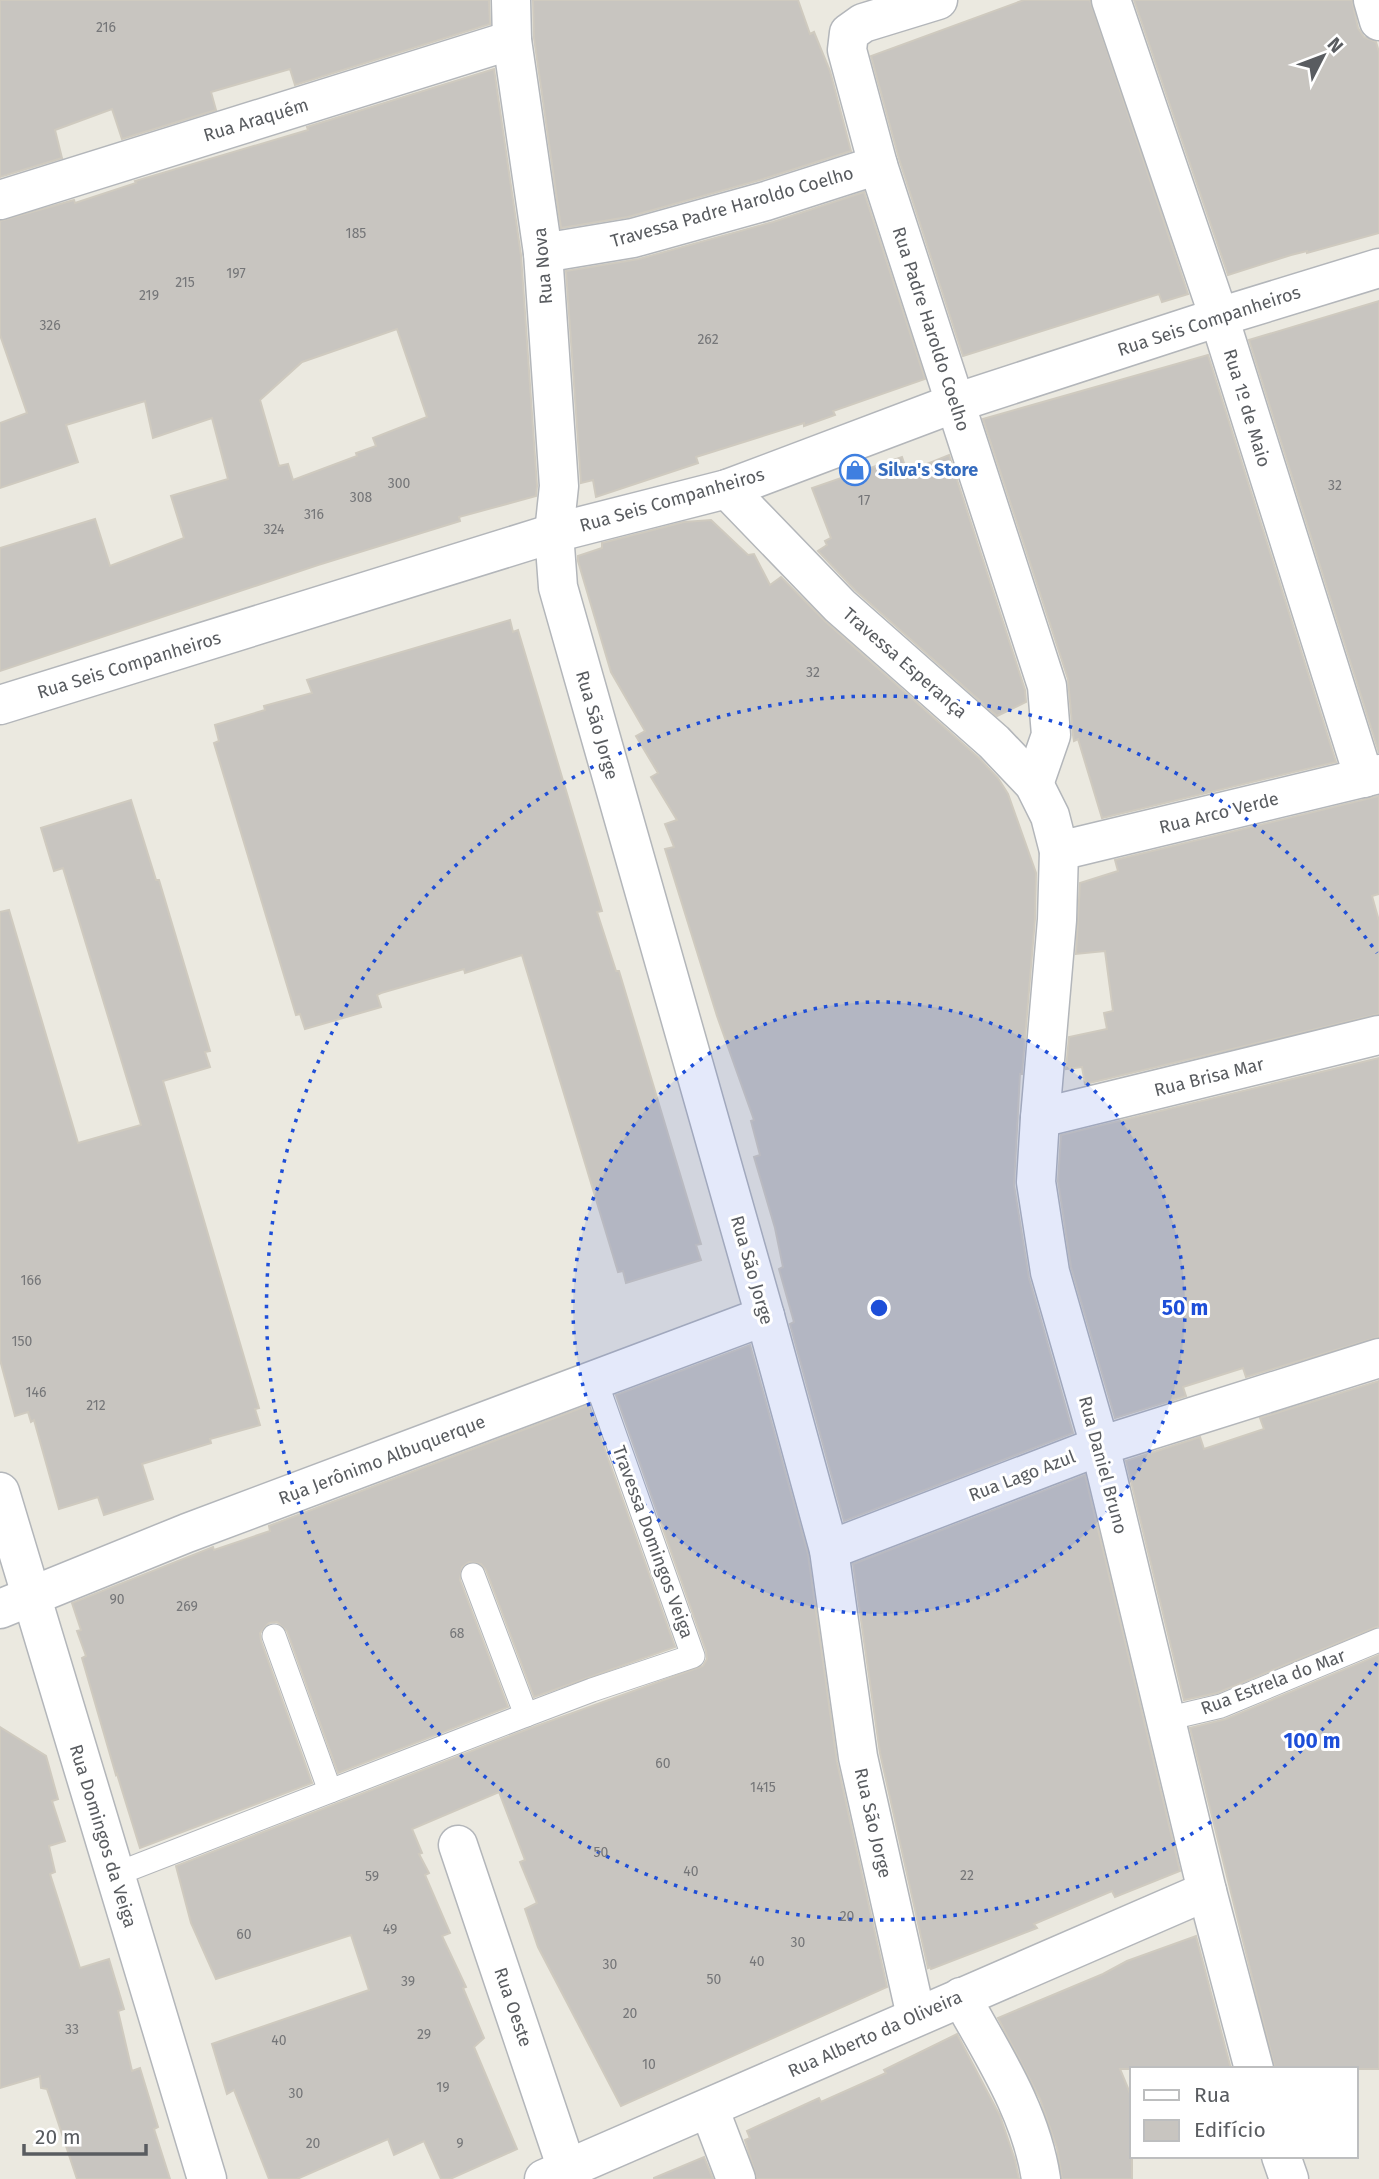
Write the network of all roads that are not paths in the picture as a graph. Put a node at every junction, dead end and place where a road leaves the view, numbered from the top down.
1 (511, 0) edge
2 (938, 0) edge
3 (1111, 0) edge
4 (1373, 0) edge
5 (1379, 21) edge
6 (512, 40) junction
7 (878, 165) junction
8 (0, 200) edge
9 (543, 253) junction
10 (1379, 268) edge
11 (1219, 317) junction
12 (955, 403) junction
13 (727, 489) junction
14 (554, 533) junction
15 (0, 705) edge
16 (1371, 776) edge
17 (1034, 784) junction
18 (1059, 851) junction
19 (1379, 1035) edge
20 (1040, 1118) junction
21 (765, 1316) junction
22 (1379, 1358) edge
23 (595, 1379) junction
24 (1100, 1446) junction
25 (0, 1492) edge
26 (829, 1550) junction
27 (473, 1576) dead end
28 (16, 1603) edge
29 (274, 1636) dead end
30 (1379, 1640) edge
31 (526, 1715) junction
32 (1166, 1719) junction
33 (330, 1791) junction
34 (458, 1845) dead end
35 (114, 1875) junction
36 (1207, 1891) junction
37 (961, 1997) junction
38 (916, 2016) junction
39 (1253, 2067) edge
40 (709, 2108) junction
41 (1282, 2158) edge
42 (556, 2174) edge
43 (207, 2179) edge
44 (736, 2179) edge
45 (1041, 2179) edge
46 (1289, 2179) edge

1 - 6 street, Rua Nova
2 - 7 street, Rua Padre Haroldo Coelho
3 - 11 street, Rua 1º de Maio
4 - 5 street
6 - 8 street, Rua Araquém
6 - 9 street, Rua Nova
7 - 9 street, Travessa Padre Haroldo Coelho
7 - 12 street, Rua Padre Haroldo Coelho
9 - 14 street, Rua Nova
10 - 11 street, Rua Seis Companheiros
11 - 12 street, Rua Seis Companheiros
11 - 16 street, Rua 1º de Maio
12 - 13 street, Rua Seis Companheiros
12 - 17 street, Rua Padre Haroldo Coelho
13 - 14 street, Rua Seis Companheiros
13 - 17 street, Travessa Esperança
14 - 15 street, Rua Seis Companheiros
14 - 21 street, Rua São Jorge
16 - 18 street, Rua Arco Verde
17 - 18 street, Travessa Esperança
18 - 20 street, Rua Daniel Bruno
19 - 20 street, Rua Brisa Mar
20 - 24 street, Rua Daniel Bruno
21 - 23 street, Rua Jerônimo Albuquerque
21 - 26 street, Rua São Jorge
22 - 24 street, Rua Lago Azul
23 - 28 street, Rua Jerônimo Albuquerque
23 - 31 lane, Travessa Domingos Veiga
24 - 26 street, Rua Lago Azul
24 - 32 street, Rua Daniel Bruno
25 - 28 street, Rua Domingos da Veiga
26 - 38 street, Rua São Jorge
27 - 31 lane
28 - 35 street, Rua Domingos da Veiga
29 - 33 lane
30 - 32 lane, Rua Estrela do Mar
31 - 33 lane, Travessa Domingos Veiga
32 - 36 street, Rua Daniel Bruno
33 - 35 lane, Travessa Domingos Veiga
34 - 42 street, Rua Oeste
35 - 43 street, Rua Domingos da Veiga
36 - 37 street, Rua Alberto da Oliveira
36 - 39 street, Rua Daniel Bruno
37 - 38 street, Rua Alberto da Oliveira
37 - 45 street
38 - 40 street, Rua Alberto da Oliveira
40 - 42 street, Rua Alberto da Oliveira
40 - 44 street
41 - 46 street

